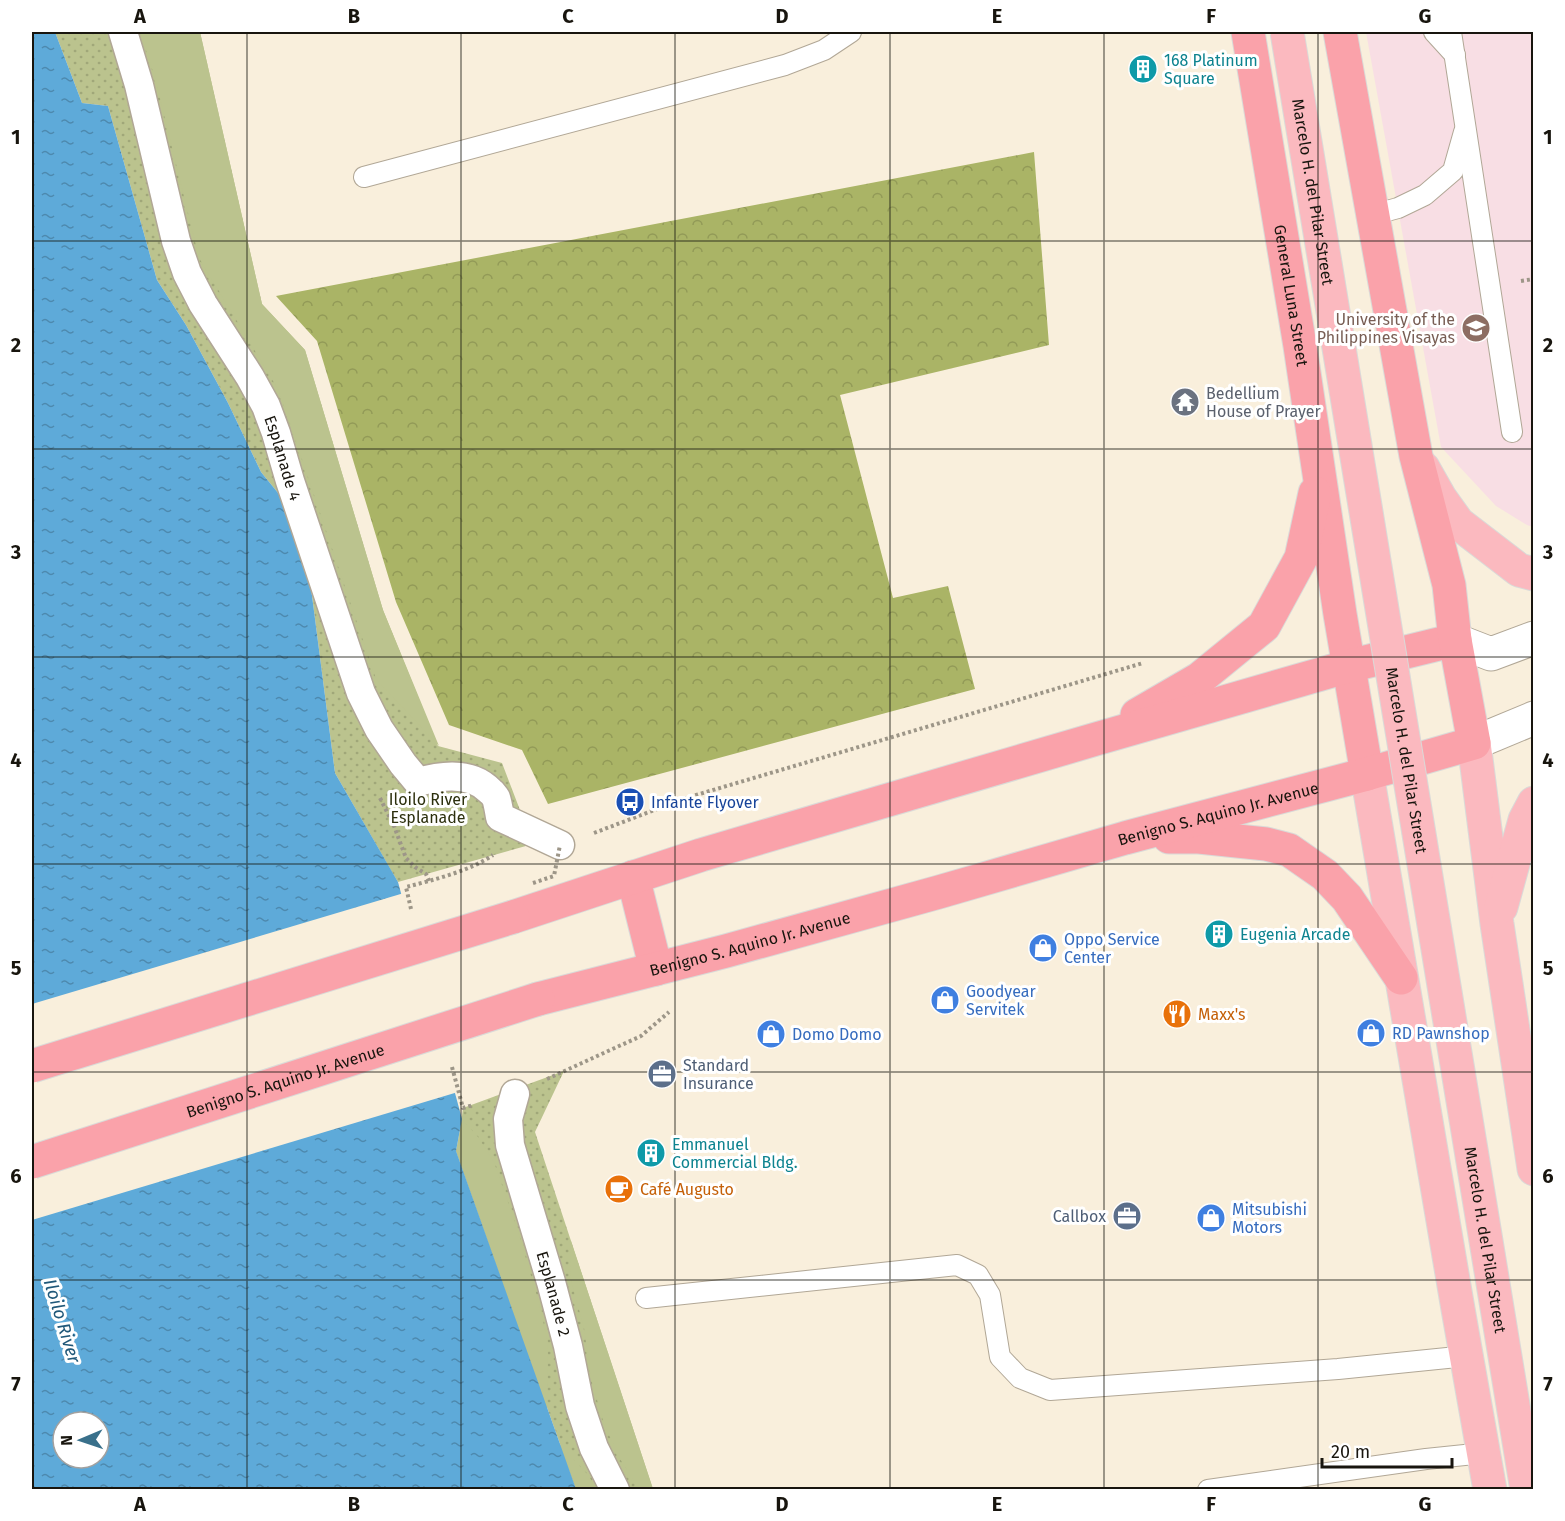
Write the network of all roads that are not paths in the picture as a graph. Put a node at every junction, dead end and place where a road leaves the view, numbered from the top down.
1 (123, 32) edge
2 (851, 32) edge
3 (1248, 32) edge
4 (1287, 32) edge
5 (1340, 32) edge
6 (1434, 32) edge
7 (1451, 32) edge
8 (1455, 56) junction
9 (1466, 127) junction
10 (364, 177) dead end
11 (1372, 215) junction
12 (1512, 432) dead end
13 (1416, 456) junction
14 (1320, 470) junction
15 (1533, 574) edge
16 (1533, 638) edge
17 (1455, 640) junction
18 (1349, 666) junction
19 (1533, 718) edge
20 (1096, 739) junction
21 (1474, 743) junction
22 (1367, 774) junction
23 (1533, 803) edge
24 (1125, 838) junction
25 (565, 843) dead end
26 (633, 877) junction
27 (1497, 924) junction
28 (656, 969) junction
29 (1401, 978) junction
30 (32, 1066) edge
31 (515, 1094) road end
32 (32, 1162) edge
33 (1533, 1169) edge
34 (646, 1298) dead end
35 (1467, 1356) junction
36 (1484, 1453) junction
37 (615, 1490) edge
38 (1208, 1490) edge
39 (1490, 1490) edge
40 (1527, 1490) edge

1 - 25 street, Esplanade 4
2 - 10 lane
3 - 14 highway, General Luna Street
4 - 40 main road, Marcelo H. del Pilar Street, bridge
5 - 11 highway
6 - 8 lane
7 - 8 lane
8 - 9 lane
9 - 11 lane
9 - 12 lane
11 - 13 highway
13 - 15 main road
13 - 17 highway
14 - 18 highway, General Luna Street
14 - 20 highway
16 - 17 main road
17 - 18 highway
17 - 21 highway
18 - 20 highway
18 - 22 highway
19 - 21 main road
20 - 26 highway
21 - 22 highway, Benigno S. Aquino Jr. Avenue
21 - 27 main road
22 - 24 highway, Benigno S. Aquino Jr. Avenue
22 - 29 main road
23 - 27 main road
24 - 28 highway, Benigno S. Aquino Jr. Avenue
24 - 29 highway
26 - 28 highway
26 - 30 highway, bridge
27 - 33 main road
28 - 32 highway, Benigno S. Aquino Jr. Avenue, bridge
29 - 35 main road
31 - 37 street, Esplanade 2
34 - 35 lane
35 - 36 main road
36 - 38 lane
36 - 39 main road

